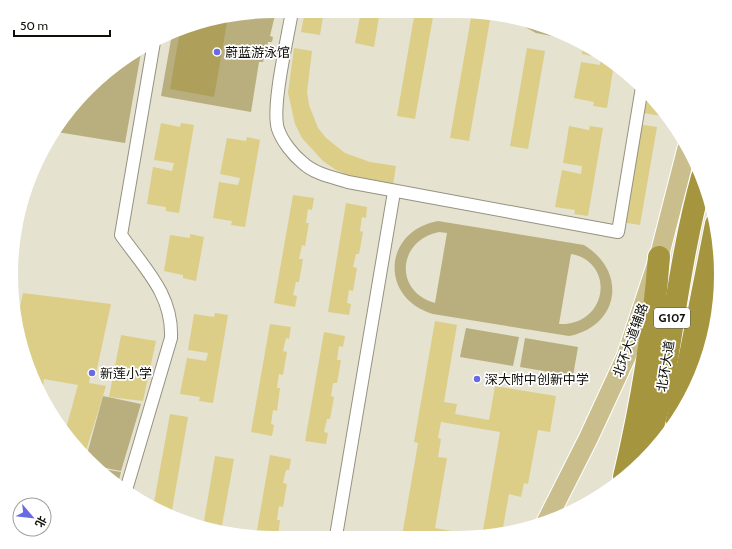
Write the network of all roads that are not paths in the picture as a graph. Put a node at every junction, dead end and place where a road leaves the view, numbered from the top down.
1 (291, 18) edge
2 (153, 48) edge
3 (641, 95) edge
4 (686, 157) edge
5 (699, 190) edge
6 (394, 192) junction
7 (712, 243) edge
8 (659, 258) junction
9 (681, 401) edge
10 (648, 446) edge
11 (626, 468) edge
12 (128, 485) edge
13 (551, 513) edge
14 (337, 531) edge

1 - 6 street
2 - 12 street
3 - 6 street
4 - 8 main road, 北环大道辅路
5 - 10 highway, 北环大道 / G107
6 - 14 street
7 - 9 highway
8 - 11 highway
8 - 13 main road, 北环大道辅路

